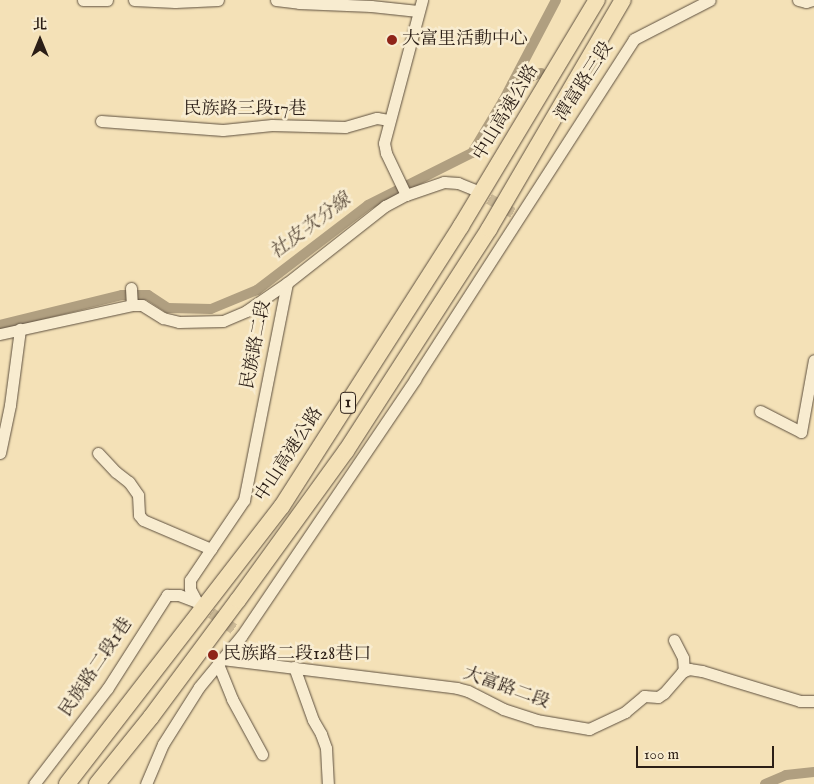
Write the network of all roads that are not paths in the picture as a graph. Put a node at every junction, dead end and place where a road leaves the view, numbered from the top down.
1 (83, 0) edge
2 (107, 0) edge
3 (134, 0) edge
4 (218, 0) edge
5 (276, 0) edge
6 (597, 0) edge
7 (623, 0) edge
8 (710, 0) edge
9 (798, 0) edge
10 (813, 0) edge
11 (420, 6) edge
12 (388, 120) junction
13 (101, 121) dead end
14 (403, 189) junction
15 (475, 190) tunnel mouth
16 (287, 283) junction
17 (131, 288) dead end
18 (132, 303) junction
19 (20, 329) junction
20 (0, 334) edge
21 (814, 360) edge
22 (760, 411) dead end
23 (0, 453) edge
24 (98, 453) dead end
25 (211, 550) junction
26 (190, 580) junction
27 (179, 595) junction
28 (674, 640) dead end
29 (220, 662) junction
30 (294, 667) junction
31 (684, 671) junction
32 (814, 700) edge
33 (262, 754) dead end
34 (34, 784) edge
35 (67, 784) edge
36 (97, 784) edge
37 (146, 784) edge
38 (328, 784) edge

1 - 2 street
3 - 4 street
5 - 11 street
6 - 35 highway, 中山高速公路 / 1
7 - 36 highway, 1
8 - 29 street, 潭富路三段
9 - 10 street
11 - 12 street
12 - 13 street, 民族路三段17巷
12 - 14 street
14 - 15 street
14 - 16 street, 民族路二段
16 - 18 street
16 - 25 street, 民族路二段
17 - 18 street
18 - 19 street
19 - 20 street
19 - 23 street
21 - 22 street
24 - 25 street
25 - 26 street, 民族路二段
26 - 27 street, 民族路二段
26 - 27 street
27 - 34 street, 民族路二段1巷
28 - 31 street
29 - 30 street, 大富路二段
29 - 33 street
29 - 37 street
30 - 31 street, 大富路二段
30 - 38 street
31 - 32 street

